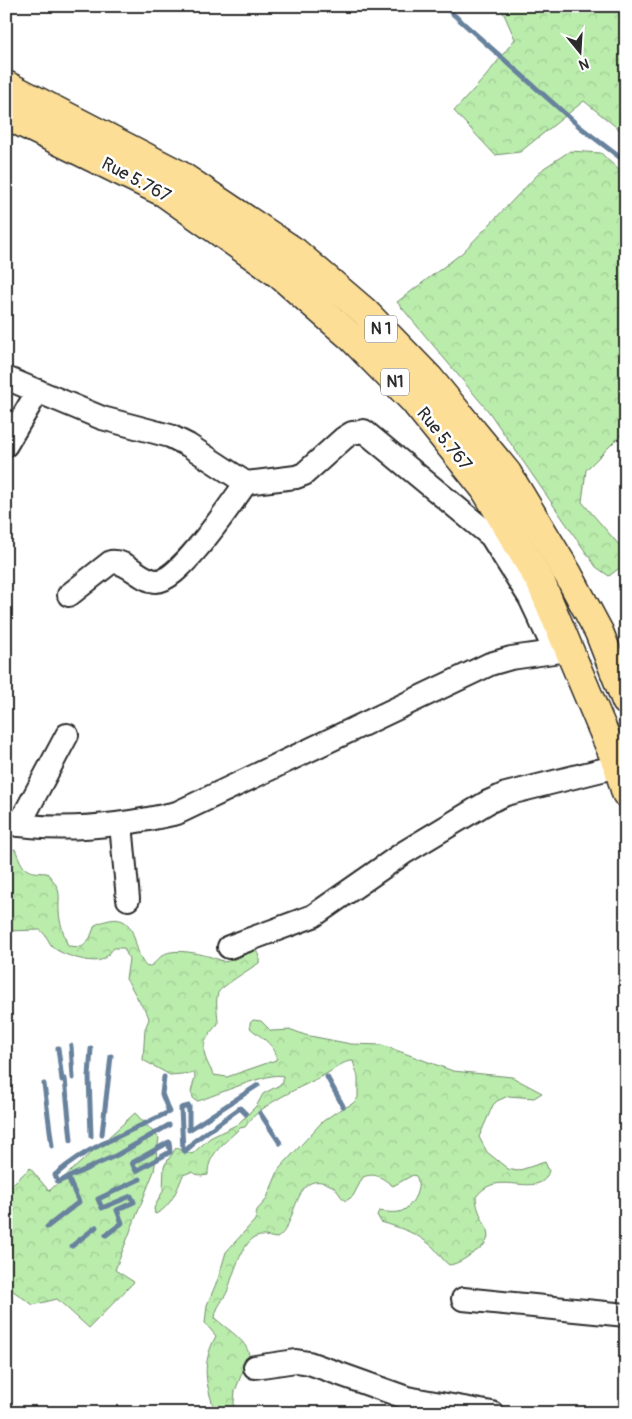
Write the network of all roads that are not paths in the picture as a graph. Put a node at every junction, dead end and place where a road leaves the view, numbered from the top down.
1 (6, 86) edge
2 (6, 115) edge
3 (6, 378) edge
4 (38, 391) junction
5 (6, 445) edge
6 (246, 483) junction
7 (69, 595) dead end
8 (562, 650) junction
9 (626, 701) edge
10 (67, 735) dead end
11 (618, 766) junction
12 (626, 793) edge
13 (13, 824) edge
14 (121, 824) junction
15 (128, 899) dead end
16 (229, 947) dead end
17 (463, 1298) dead end
18 (626, 1315) edge
19 (255, 1367) dead end
20 (492, 1413) edge

1 - 9 highway, N 1
2 - 8 highway, Rue 5.767 / N1
3 - 4 street
4 - 5 street
4 - 6 street
6 - 7 street
6 - 8 street
8 - 11 highway, Rue 5.767 / N1
8 - 14 street
10 - 13 street
11 - 12 highway, Rue 5.767 / N1
11 - 16 street
13 - 14 street
14 - 15 street
17 - 18 street
19 - 20 street

